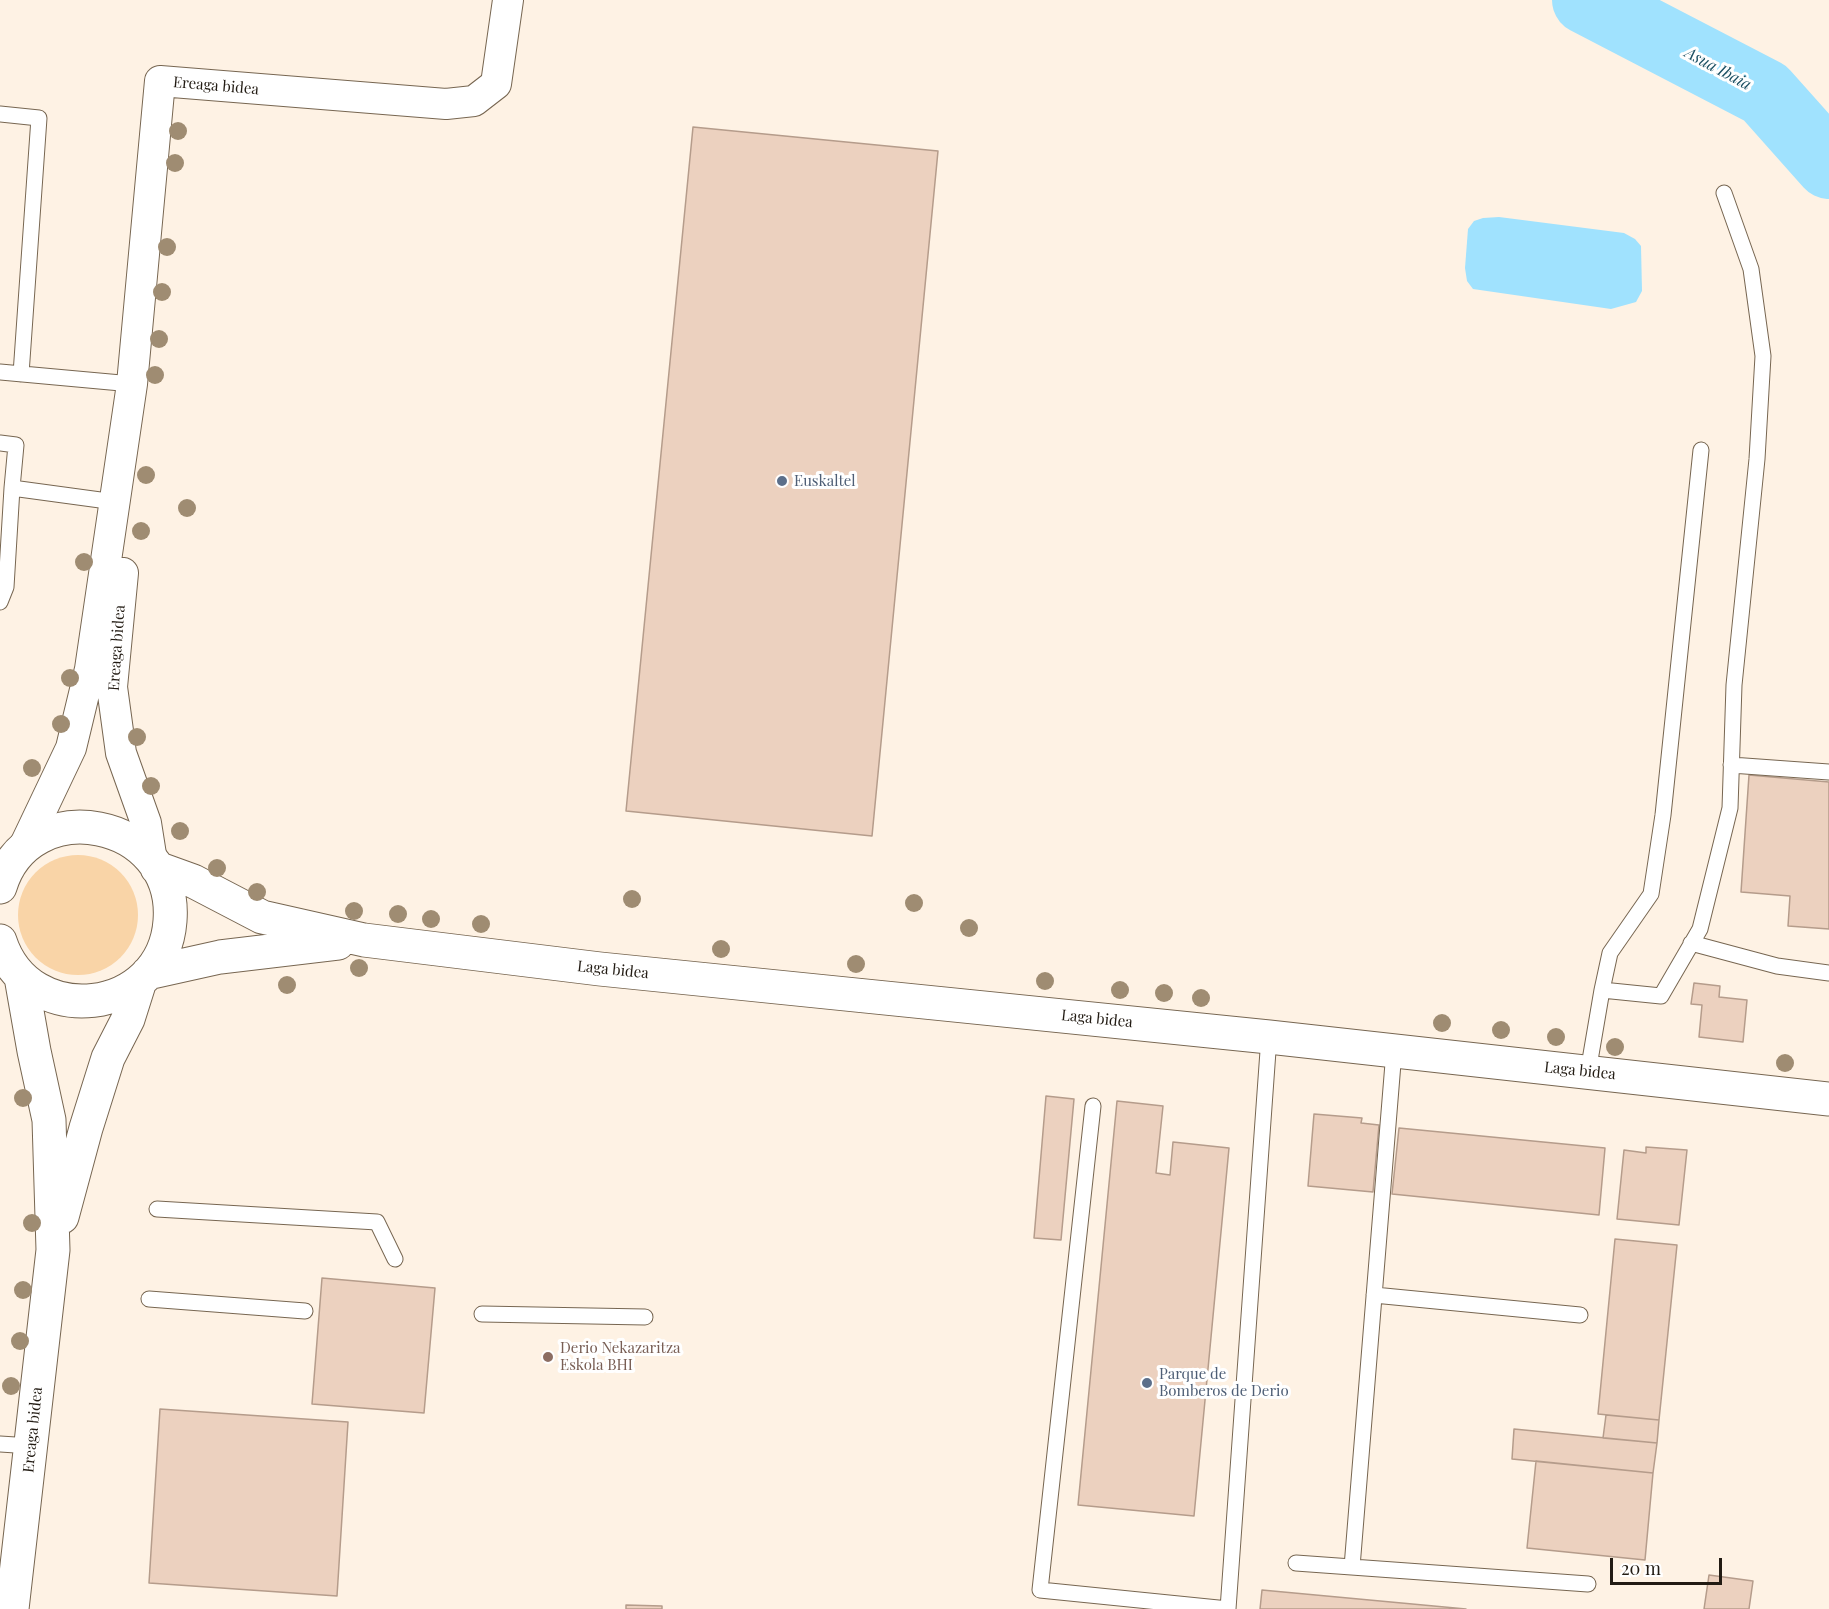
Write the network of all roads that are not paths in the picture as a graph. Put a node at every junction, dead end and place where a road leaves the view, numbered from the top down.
1 (508, 0) edge
2 (0, 114) edge
3 (1724, 193) dead end
4 (0, 372) edge
5 (21, 374) junction
6 (132, 384) junction
7 (0, 443) edge
8 (1701, 450) dead end
9 (12, 488) junction
10 (115, 502) junction
11 (0, 602) edge
12 (1731, 765) junction
13 (1829, 772) edge
14 (13, 855) edge
15 (155, 865) junction
16 (0, 887) edge
17 (364, 940) junction
18 (0, 941) edge
19 (1691, 943) junction
20 (13, 971) edge
21 (1829, 973) edge
22 (144, 977) junction
23 (1602, 990) junction
24 (1269, 1037) junction
25 (1394, 1051) junction
26 (1588, 1072) junction
27 (1829, 1099) edge
28 (1093, 1106) dead end
29 (157, 1209) dead end
30 (53, 1250) junction
31 (395, 1259) dead end
32 (1374, 1294) junction
33 (149, 1299) dead end
34 (305, 1311) dead end
35 (482, 1314) dead end
36 (1580, 1315) dead end
37 (645, 1317) dead end
38 (15, 1445) edge
39 (1296, 1563) dead end
40 (1352, 1567) junction
41 (1588, 1584) dead end
42 (12, 1609) edge

1 - 6 street, Ereaga bidea
2 - 5 lane
3 - 12 lane
4 - 5 lane
5 - 6 lane
6 - 10 street, Ereaga bidea
7 - 9 lane
8 - 23 lane
9 - 10 lane
9 - 11 lane
10 - 14 street, Ereaga bidea
10 - 15 street, Ereaga bidea
12 - 13 lane
12 - 19 lane
14 - 15 street
14 - 16 street
15 - 17 street, Laga bidea
15 - 22 street
17 - 22 street, Laga bidea
17 - 24 street, Laga bidea
18 - 20 street
19 - 21 lane
19 - 23 lane
20 - 22 street
20 - 30 street
22 - 30 street
23 - 26 lane
24 - 25 street, Laga bidea
24 - 28 lane
25 - 26 street, Laga bidea
25 - 32 lane
26 - 27 street, Laga bidea
29 - 31 lane
30 - 38 street, Ereaga bidea
32 - 36 lane
32 - 40 lane
33 - 34 lane
35 - 37 lane
38 - 42 street, Ereaga bidea
39 - 40 lane
40 - 41 lane

